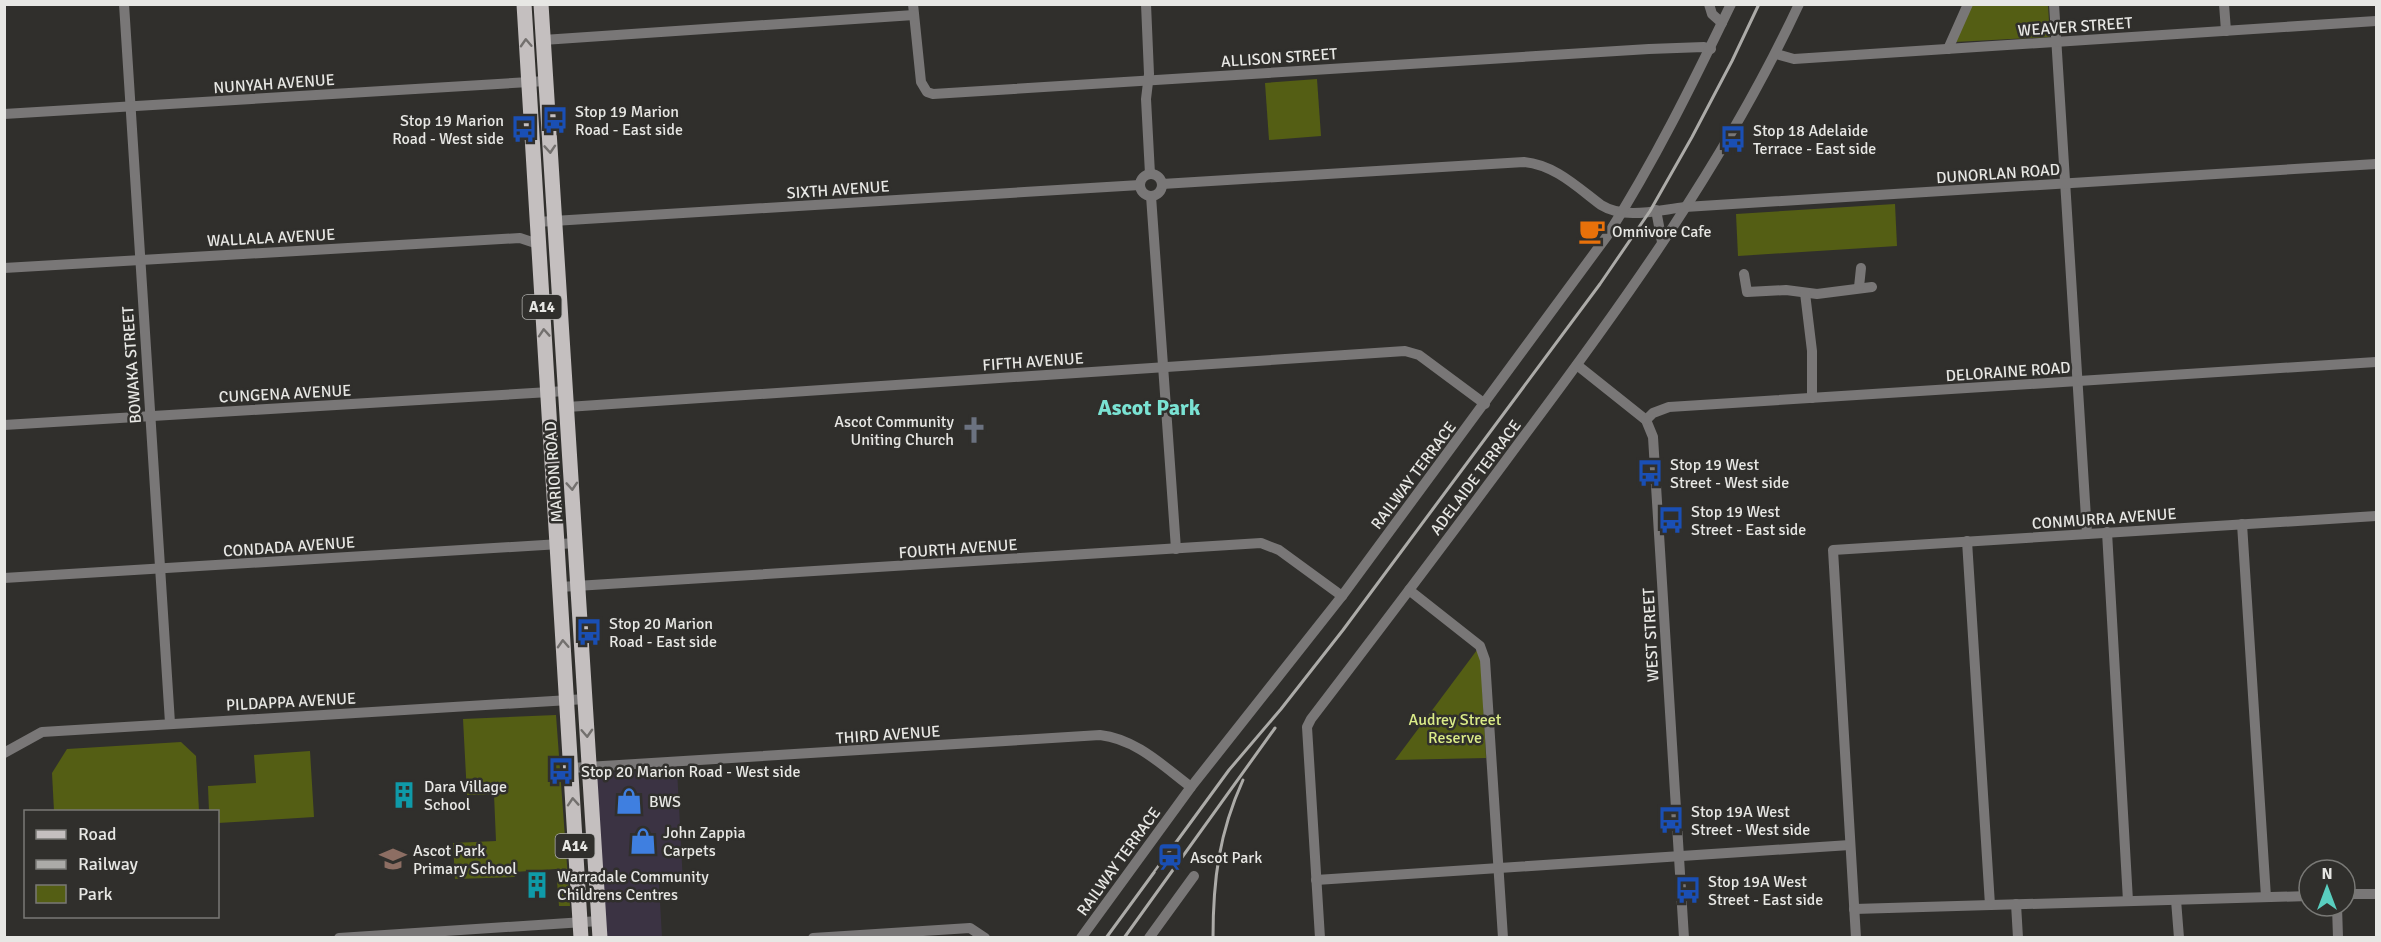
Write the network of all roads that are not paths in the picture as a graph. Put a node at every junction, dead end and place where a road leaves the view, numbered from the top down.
1 (124, 4) edge
2 (524, 4) edge
3 (541, 4) edge
4 (1146, 4) edge
5 (1709, 4) edge
6 (1731, 4) edge
7 (1799, 4) edge
8 (1968, 4) edge
9 (2054, 4) edge
10 (2224, 4) edge
11 (914, 10) edge
12 (2376, 21) edge
13 (1722, 23) junction
14 (2226, 31) junction
15 (543, 40) junction
16 (2056, 42) junction
17 (1711, 49) junction
18 (1948, 49) junction
19 (1776, 54) junction
20 (546, 81) junction
21 (1148, 81) junction
22 (529, 82) junction
23 (131, 107) junction
24 (4, 114) edge
25 (2376, 164) edge
26 (1150, 174) junction
27 (1162, 184) junction
28 (2064, 184) junction
29 (1140, 185) junction
30 (1151, 196) junction
31 (1685, 207) junction
32 (1656, 210) junction
33 (1621, 213) junction
34 (555, 221) junction
35 (537, 222) junction
36 (1662, 242) junction
37 (538, 244) junction
38 (140, 260) junction
39 (4, 268) edge
40 (1861, 268) dead end
41 (1744, 274) dead end
42 (1872, 287) dead end
43 (1859, 288) junction
44 (1805, 293) junction
45 (2376, 362) edge
46 (1577, 365) junction
47 (1165, 367) junction
48 (2076, 381) junction
49 (566, 391) junction
50 (548, 392) junction
51 (1812, 398) junction
52 (1485, 404) junction
53 (567, 408) junction
54 (149, 416) junction
55 (1646, 420) junction
56 (4, 425) edge
57 (2376, 516) edge
58 (2242, 524) junction
59 (2107, 532) junction
60 (2087, 534) junction
61 (1968, 541) junction
62 (576, 543) junction
63 (557, 544) junction
64 (1176, 549) junction
65 (159, 569) junction
66 (4, 578) edge
67 (578, 586) junction
68 (560, 587) junction
69 (1409, 591) junction
70 (1342, 596) junction
71 (586, 699) junction
72 (566, 701) junction
73 (170, 723) junction
74 (4, 753) edge
75 (570, 768) junction
76 (589, 768) junction
77 (1191, 787) junction
78 (1850, 845) junction
79 (1679, 856) junction
80 (1499, 868) junction
81 (1194, 876) dead end
82 (1316, 880) junction
83 (2357, 894) edge
84 (2376, 894) edge
85 (2297, 896) edge
86 (2266, 897) junction
87 (2176, 900) junction
88 (2128, 901) junction
89 (2016, 904) junction
90 (1990, 905) junction
91 (1854, 909) junction
92 (2337, 918) edge
93 (598, 921) junction
94 (580, 930) edge
95 (368, 937) edge
96 (339, 938) edge
97 (600, 938) edge
98 (813, 938) edge
99 (985, 938) edge
100 (1081, 938) edge
101 (1149, 938) edge
102 (1320, 938) edge
103 (1503, 938) edge
104 (1684, 938) edge
105 (1856, 938) edge
106 (2018, 938) edge
107 (2179, 938) edge
108 (2338, 938) edge

1 - 23 street, BOWAKA STREET
22 -> 2 main road, MARION ROAD / A14
3 - 15 main road, MARION ROAD / A14
4 - 21 street
5 - 13 street
6 - 13 street, RAILWAY TERRACE
7 - 19 street, ADELAIDE TERRACE
8 - 18 street
9 - 16 street
10 - 14 street
11 - 15 street
11 - 21 street, ALLISON STREET
12 - 14 street, WEAVER STREET
13 - 17 street, RAILWAY TERRACE
14 - 16 street, WEAVER STREET
15 - 20 main road, MARION ROAD / A14
16 - 18 street, WEAVER STREET
16 - 28 street
17 - 21 street, ALLISON STREET
17 - 33 street, RAILWAY TERRACE
18 - 19 street, WEAVER STREET
19 - 31 street, ADELAIDE TERRACE
20 - 22 street, NUNYAH AVENUE
20 -> 34 main road, MARION ROAD / A14
21 - 26 street
22 - 23 street, NUNYAH AVENUE
22 - 35 main road, MARION ROAD / A14
23 - 24 street, NUNYAH AVENUE
23 - 38 street, BOWAKA STREET
25 - 28 street, DUNORLAN ROAD
26 - 27 street
26 - 29 street
27 - 30 street
27 - 33 street
28 - 31 street, DUNORLAN ROAD
28 - 48 street
29 - 30 street
29 - 34 street, SIXTH AVENUE
30 - 47 street
31 - 32 street, DUNORLAN ROAD
31 - 36 street, ADELAIDE TERRACE
32 - 33 street, DUNORLAN ROAD
32 - 36 street
33 - 52 street, RAILWAY TERRACE
34 - 35 street, SIXTH AVENUE
34 - 49 main road, MARION ROAD / A14
35 - 37 main road, MARION ROAD / A14
36 - 46 street, ADELAIDE TERRACE
37 - 38 street, WALLALA AVENUE
50 -> 37 main road, MARION ROAD / A14
38 - 39 street, WALLALA AVENUE
38 - 54 street, BOWAKA STREET
40 - 43 street
41 - 44 street
42 - 43 street
43 - 44 street
44 - 51 street
45 - 48 street, DELORAINE ROAD
46 - 55 street
46 - 69 street, ADELAIDE TERRACE
47 - 52 street, FIFTH AVENUE
47 - 53 street, FIFTH AVENUE
47 - 64 street
48 - 51 street, DELORAINE ROAD
48 - 60 street
49 - 50 street, CUNGENA AVENUE
49 - 53 main road, MARION ROAD / A14
50 - 54 street, CUNGENA AVENUE
50 - 63 main road, MARION ROAD / A14
51 - 55 street, DELORAINE ROAD
52 - 70 street, RAILWAY TERRACE
53 -> 62 main road, MARION ROAD / A14
54 - 56 street, CUNGENA AVENUE
54 - 65 street, BOWAKA STREET
55 - 79 street, WEST STREET
57 - 58 street, CONMURRA AVENUE
58 - 59 street, CONMURRA AVENUE
58 - 86 street
59 - 60 street, CONMURRA AVENUE
59 - 88 street
60 - 61 street, CONMURRA AVENUE
61 - 78 street, CONMURRA AVENUE
61 - 90 street
62 - 63 street, CONDADA AVENUE
62 - 67 main road, MARION ROAD / A14
63 - 65 street, CONDADA AVENUE
63 - 68 main road, MARION ROAD / A14
64 - 67 street, FOURTH AVENUE
64 - 70 street, FOURTH AVENUE
65 - 66 street, CONDADA AVENUE
65 - 73 street, BOWAKA STREET
67 - 68 street, FOURTH AVENUE
67 - 71 main road, MARION ROAD / A14
72 -> 68 main road, MARION ROAD / A14
69 - 80 street
69 - 82 street, ADELAIDE TERRACE
70 - 77 street, RAILWAY TERRACE
71 - 72 street, PILDAPPA AVENUE
71 -> 76 main road, MARION ROAD / A14
72 - 73 street, PILDAPPA AVENUE
72 - 75 main road, MARION ROAD / A14
73 - 74 street, PILDAPPA AVENUE
75 - 76 street, THIRD AVENUE
94 -> 75 main road, MARION ROAD / A14
76 - 77 street, THIRD AVENUE
76 - 93 main road, MARION ROAD / A14
77 - 100 street, RAILWAY TERRACE
78 - 79 street
78 - 91 street
79 - 80 street
79 - 104 street, WEST STREET
80 - 82 street
80 - 103 street
81 - 101 street
82 - 102 street
83 - 84 street
85 - 86 street
86 - 87 street
87 - 88 street
87 - 107 street
88 - 89 street
89 - 90 street
89 - 106 street
90 - 91 street
91 - 105 street
92 - 108 street
93 - 94 street
93 - 97 main road, MARION ROAD / A14
94 - 95 street
95 - 96 street
98 - 99 street

